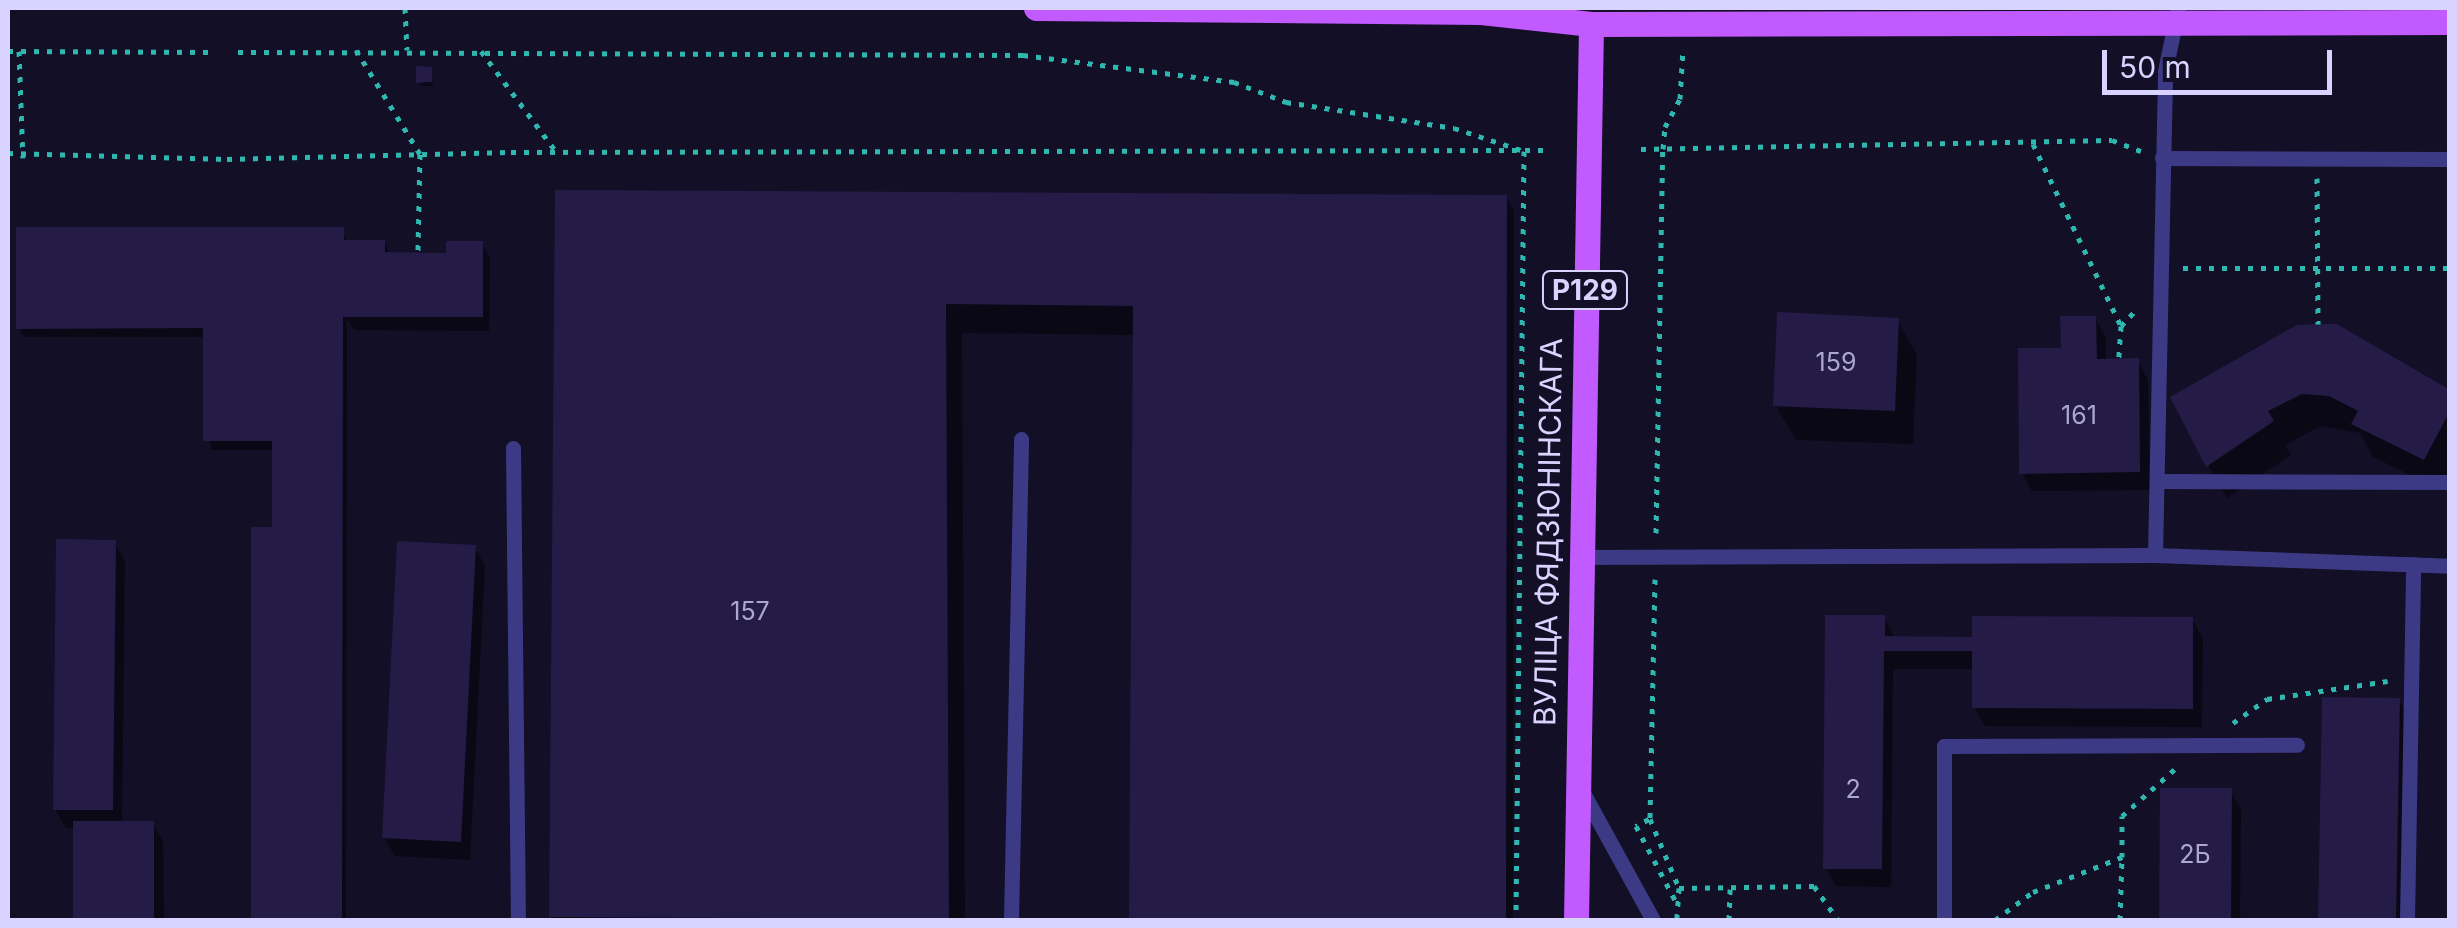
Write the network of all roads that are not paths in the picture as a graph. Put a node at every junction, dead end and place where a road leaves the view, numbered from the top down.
1 (1036, 8) edge
2 (1481, 10) edge
3 (2177, 15) edge
4 (1590, 16) edge
5 (2450, 22) edge
6 (2162, 158) junction
7 (2450, 159) edge
8 (1022, 439) dead end
9 (513, 448) dead end
10 (2160, 481) junction
11 (2450, 482) edge
12 (2156, 556) junction
13 (1580, 557) junction
14 (2413, 564) junction
15 (2450, 566) edge
16 (2298, 745) dead end
17 (1575, 779) junction
18 (518, 920) edge
19 (1012, 920) edge
20 (1576, 920) edge
21 (1653, 920) edge
22 (1944, 920) edge
23 (2407, 920) edge

1 - 2 main road
2 - 4 main road
3 - 4 main road
3 - 5 main road
3 - 6 lane
4 - 13 main road, ВУЛІЦА ФЯДЗЮНІНСКАГА / Р129
6 - 7 lane
6 - 10 lane
8 - 19 lane
9 - 18 lane
10 - 11 lane
10 - 12 lane
12 - 13 lane
12 - 14 lane
13 - 17 main road, ВУЛІЦА ФЯДЗЮНІНСКАГА / Р129
14 - 15 lane
14 - 23 lane
16 - 22 lane
17 - 20 main road, ВУЛІЦА ФЯДЗЮНІНСКАГА / Р129
17 - 21 lane

